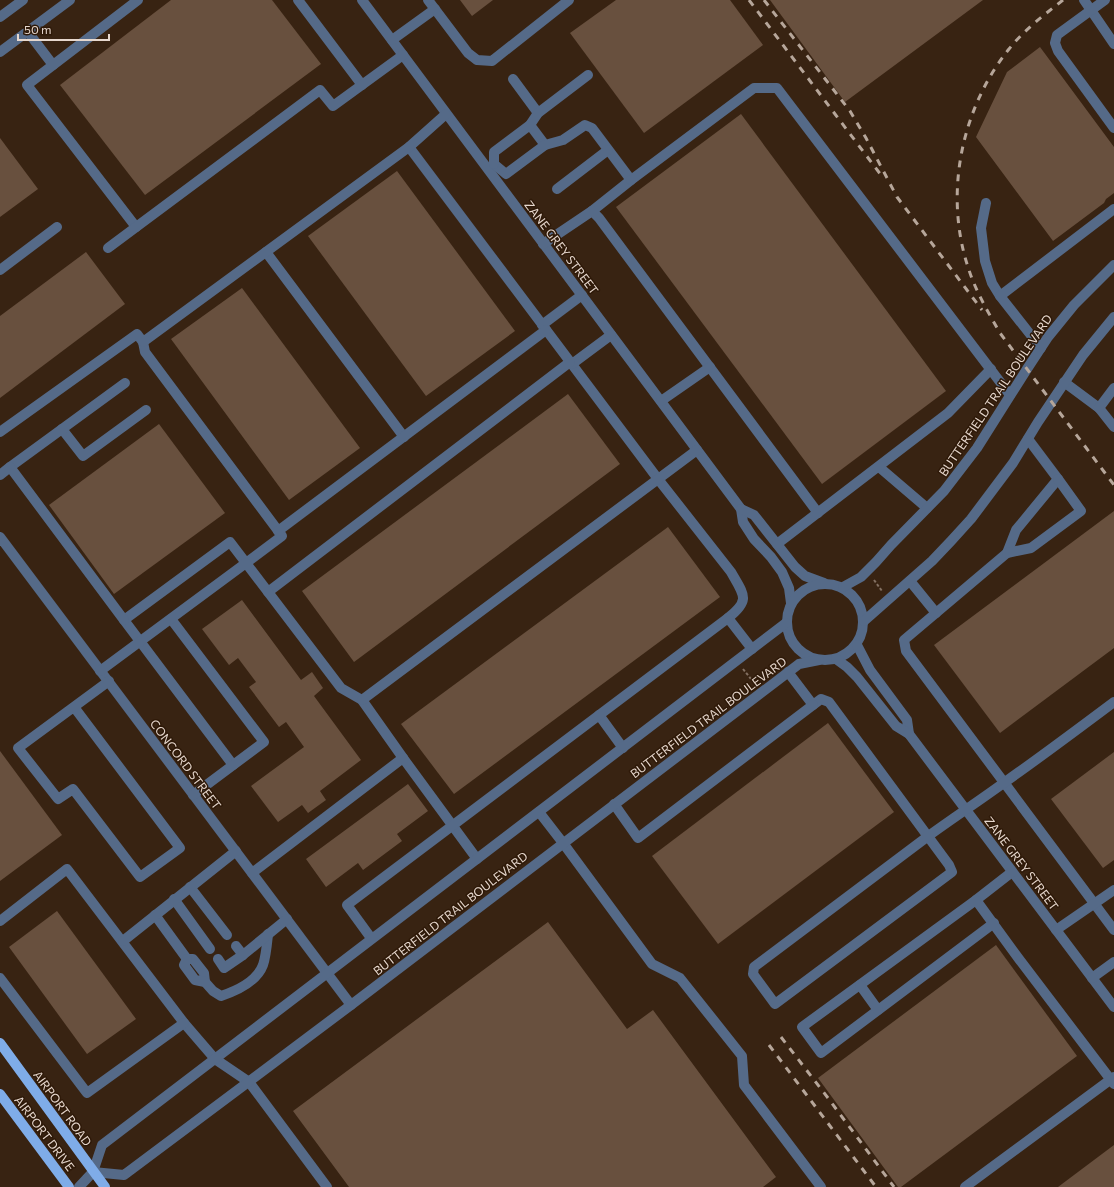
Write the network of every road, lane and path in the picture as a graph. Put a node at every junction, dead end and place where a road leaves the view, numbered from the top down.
1 (23, 0) edge
2 (70, 0) edge
3 (138, 0) edge
4 (298, 0) edge
5 (362, 0) edge
6 (428, 0) edge
7 (569, 0) edge
8 (1084, 0) edge
9 (1105, 0) edge
10 (435, 9) junction
11 (1091, 10) junction
12 (0, 17) edge
13 (28, 32) junction
14 (392, 40) junction
15 (1114, 44) edge
16 (0, 52) edge
17 (402, 55) junction
18 (53, 65) junction
19 (588, 75) dead end
20 (513, 79) dead end
21 (362, 85) junction
22 (538, 113) junction
23 (446, 114) junction
24 (530, 125) junction
25 (1114, 128) edge
26 (545, 145) junction
27 (408, 147) junction
28 (608, 150) junction
29 (491, 166) junction
30 (631, 180) junction
31 (557, 189) dead end
32 (986, 203) dead end
33 (1114, 209) edge
34 (592, 211) junction
35 (57, 227) dead end
36 (136, 227) junction
37 (543, 244) junction
38 (108, 248) dead end
39 (266, 252) junction
40 (1114, 265) edge
41 (0, 270) edge
42 (582, 295) junction
43 (1000, 296) junction
44 (1114, 317) edge
45 (544, 328) junction
46 (611, 335) junction
47 (143, 342) junction
48 (1041, 348) junction
49 (571, 363) junction
50 (710, 366) junction
51 (991, 369) junction
52 (1064, 382) junction
53 (124, 383) dead end
54 (1114, 388) edge
55 (1010, 394) junction
56 (660, 401) junction
57 (1099, 408) junction
58 (146, 410) dead end
59 (1114, 427) edge
60 (62, 428) junction
61 (0, 432) edge
62 (404, 437) junction
63 (1028, 439) junction
64 (697, 450) junction
65 (10, 467) junction
66 (879, 467) junction
67 (0, 475) edge
68 (658, 479) junction
69 (1058, 479) junction
70 (927, 508) junction
71 (741, 510) junction
72 (818, 512) junction
73 (278, 531) junction
74 (0, 537) edge
75 (777, 544) junction
76 (1007, 553) junction
77 (246, 563) junction
78 (872, 578) dead end
79 (910, 581) junction
80 (824, 583) junction
81 (843, 587) junction
82 (268, 592) junction
83 (884, 594) dead end
84 (791, 603) junction
85 (936, 613) junction
86 (728, 618) junction
87 (170, 619) junction
88 (124, 620) junction
89 (864, 621) junction
90 (786, 623) junction
91 (140, 641) junction
92 (857, 645) junction
93 (752, 649) junction
94 (836, 659) junction
95 (819, 660) junction
96 (742, 668) dead end
97 (100, 671) junction
98 (788, 672) junction
99 (108, 681) junction
100 (757, 687) dead end
101 (362, 700) junction
102 (1114, 702) edge
103 (813, 705) junction
104 (74, 707) junction
105 (599, 715) junction
106 (909, 734) junction
107 (623, 748) junction
108 (403, 758) junction
109 (233, 764) junction
110 (1004, 783) junction
111 (193, 795) junction
112 (614, 804) junction
113 (965, 809) junction
114 (539, 812) junction
115 (453, 826) junction
116 (927, 837) junction
117 (563, 843) junction
118 (236, 851) junction
119 (477, 859) junction
120 (252, 872) junction
121 (1012, 872) junction
122 (190, 887) junction
123 (1114, 890) edge
124 (174, 900) junction
125 (976, 900) junction
126 (1095, 904) junction
127 (155, 915) junction
128 (1, 917) edge
129 (287, 919) junction
130 (994, 924) junction
131 (1056, 930) junction
132 (1114, 930) edge
133 (268, 934) junction
134 (227, 935) dead end
135 (371, 938) junction
136 (123, 941) junction
137 (236, 946) dead end
138 (210, 949) dead end
139 (243, 955) junction
140 (218, 959) dead end
141 (1114, 962) edge
142 (327, 972) junction
143 (0, 978) edge
144 (1092, 978) junction
145 (860, 985) junction
146 (351, 1005) junction
147 (1114, 1007) edge
148 (878, 1010) junction
149 (184, 1023) junction
150 (0, 1043) edge
151 (215, 1059) junction
152 (1113, 1080) edge
153 (248, 1082) junction
154 (0, 1094) edge
155 (93, 1172) junction
156 (69, 1187) edge
157 (79, 1187) edge
158 (105, 1187) edge
159 (327, 1187) edge
160 (821, 1187) edge
161 (965, 1187) edge

1 - 12 street
2 - 13 street
3 - 18 street
4 - 21 street
5 - 14 street, ZANE GREY STREET
6 - 10 street
7 - 10 street
8 - 11 street
9 - 11 street
10 - 14 street
11 - 15 street
11 - 25 street
13 - 16 street
13 - 18 street
14 - 17 street, ZANE GREY STREET
17 - 21 street
17 - 23 street, ZANE GREY STREET
18 - 36 street
19 - 22 street
20 - 22 street
21 - 36 street
22 - 24 street
23 - 27 street
23 - 29 street, ZANE GREY STREET
24 - 26 street
24 - 29 street
26 - 28 street
26 - 29 street
27 - 39 street
27 - 45 street
28 - 30 street
28 - 31 street
29 - 37 street, ZANE GREY STREET
30 - 34 street
30 - 51 street
32 - 43 street
33 - 43 street
34 - 37 street
34 - 50 street
35 - 41 street
36 - 38 street
37 - 42 street, ZANE GREY STREET
39 - 47 street
39 - 62 street
40 - 48 street, BUTTERFIELD TRAIL BOULEVARD
42 - 45 street
42 - 46 street, ZANE GREY STREET
43 - 48 street
44 - 52 street
45 - 49 street
45 - 62 street
46 - 49 street
46 - 56 street, ZANE GREY STREET
47 - 61 street
47 - 73 street
48 - 55 street, BUTTERFIELD TRAIL BOULEVARD
49 - 68 street
49 - 82 street
50 - 56 street
50 - 72 street
51 - 55 street
51 - 66 street
52 - 57 street
52 - 63 street
53 - 60 street
54 - 57 street
55 - 70 street, BUTTERFIELD TRAIL BOULEVARD
56 - 64 street, ZANE GREY STREET
57 - 59 street
58 - 60 street
60 - 65 street
62 - 73 street
63 - 69 street
63 - 79 street
64 - 68 street
64 - 71 street, ZANE GREY STREET
65 - 67 street
65 - 88 street
66 - 70 street
66 - 72 street
68 - 86 street
68 - 101 street
69 - 76 street
69 - 76 street
70 - 81 street, BUTTERFIELD TRAIL BOULEVARD
71 - 75 street, ZANE GREY STREET
71 - 84 street, ZANE GREY STREET
72 - 75 street
73 - 77 street
74 - 97 street, CONCORD STREET
75 - 80 street, ZANE GREY STREET
76 - 85 street
77 - 82 street
77 - 87 street
77 - 88 street
78 - 83 path
79 - 85 street
79 - 89 street
80 - 81 street
80 - 84 street
81 - 89 street
82 - 101 street
84 - 90 street
85 - 110 street
86 - 93 street
86 - 105 street
87 - 91 street
87 - 109 street
88 - 91 street
89 - 92 street
90 - 93 street
90 - 95 street
91 - 97 street
91 - 109 street
92 - 94 street
92 - 106 street, ZANE GREY STREET
93 - 107 street
94 - 95 street
94 - 106 street, ZANE GREY STREET
95 - 98 street, BUTTERFIELD TRAIL BOULEVARD
96 - 100 path
97 - 99 street, CONCORD STREET
98 - 103 street
98 - 112 street, BUTTERFIELD TRAIL BOULEVARD
99 - 104 street
99 - 111 street, CONCORD STREET
101 - 108 street
102 - 110 street
103 - 112 street
103 - 116 street
104 - 104 street
105 - 107 street
105 - 115 street
106 - 113 street, ZANE GREY STREET
107 - 114 street
108 - 115 street
108 - 120 street
109 - 111 street
110 - 113 street
110 - 126 street
111 - 118 street, CONCORD STREET
112 - 117 street, BUTTERFIELD TRAIL BOULEVARD
113 - 116 street
113 - 121 street, ZANE GREY STREET
114 - 117 street
114 - 119 street
115 - 119 street
115 - 135 street
116 - 116 street
117 - 146 street, BUTTERFIELD TRAIL BOULEVARD
117 - 160 street
118 - 120 street, CONCORD STREET
118 - 122 street
119 - 135 street
120 - 129 street, CONCORD STREET
121 - 125 street
121 - 131 street, ZANE GREY STREET
122 - 124 street
122 - 134 street
123 - 126 street
124 - 127 street
124 - 138 street
125 - 130 street
125 - 145 street
126 - 131 street
126 - 132 street
127 - 133 street
127 - 136 street
128 - 136 street
129 - 133 street
129 - 142 street, CONCORD STREET
130 - 148 street
130 - 152 street
131 - 144 street, ZANE GREY STREET
133 - 139 street
135 - 142 street
136 - 149 street
137 - 139 street
139 - 140 street
141 - 144 street
142 - 146 street, CONCORD STREET
142 - 151 street
143 - 149 street
144 - 147 street, ZANE GREY STREET
145 - 148 street
145 - 148 street
146 - 153 street, BUTTERFIELD TRAIL BOULEVARD
149 - 151 street
150 - 155 main road, AIRPORT ROAD
151 - 153 street
151 - 155 street
152 - 161 street
153 - 155 street, BUTTERFIELD TRAIL BOULEVARD
153 - 159 street
154 - 156 main road, AIRPORT DRIVE
155 - 157 street
155 - 158 main road, AIRPORT ROAD

